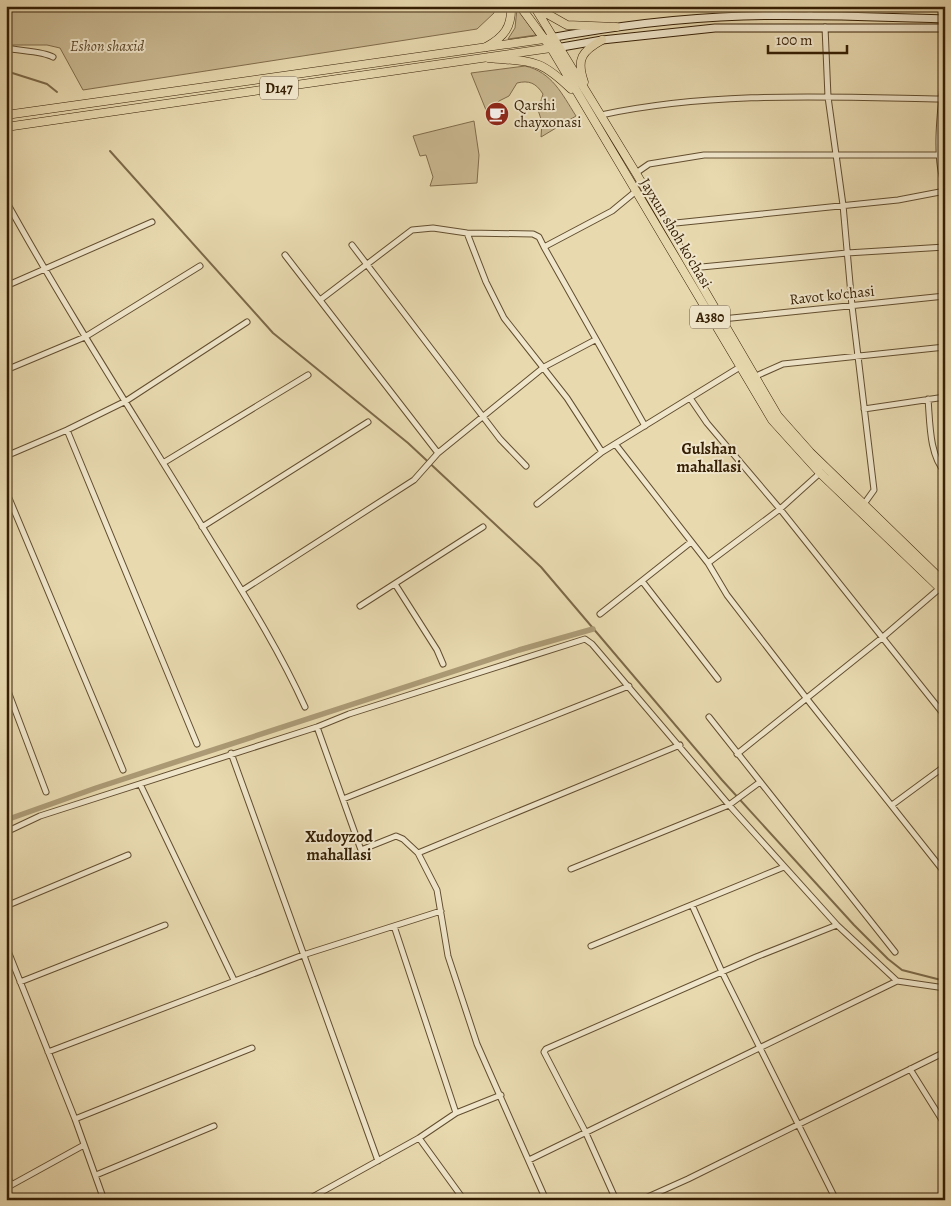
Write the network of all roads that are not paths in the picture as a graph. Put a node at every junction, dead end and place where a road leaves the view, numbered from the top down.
1 (512, 6) edge
2 (520, 6) edge
3 (534, 6) edge
4 (810, 6) edge
5 (810, 16) junction
6 (945, 19) edge
7 (616, 27) junction
8 (825, 27) junction
9 (945, 28) edge
10 (553, 37) junction
11 (544, 39) junction
12 (602, 40) junction
13 (486, 47) junction
14 (6, 48) edge
15 (550, 48) junction
16 (560, 48) junction
17 (54, 57) dead end
18 (488, 58) junction
19 (945, 67) edge
20 (944, 89) edge
21 (587, 93) junction
22 (579, 97) junction
23 (828, 98) junction
24 (942, 99) junction
25 (6, 115) edge
26 (601, 115) junction
27 (6, 127) edge
28 (835, 154) junction
29 (942, 155) edge
30 (636, 173) junction
31 (945, 185) edge
32 (945, 191) edge
33 (635, 192) junction
34 (6, 202) edge
35 (843, 205) junction
36 (152, 222) dead end
37 (666, 224) junction
38 (467, 233) junction
39 (352, 245) dead end
40 (544, 247) junction
41 (945, 247) edge
42 (847, 253) junction
43 (285, 254) dead end
44 (367, 265) junction
45 (200, 266) dead end
46 (691, 268) junction
47 (47, 269) junction
48 (6, 286) edge
49 (945, 296) edge
50 (320, 300) junction
51 (852, 306) junction
52 (722, 319) junction
53 (247, 322) dead end
54 (86, 336) junction
55 (595, 340) junction
56 (945, 347) edge
57 (857, 355) junction
58 (544, 367) junction
59 (740, 367) junction
60 (6, 370) edge
61 (308, 375) dead end
62 (756, 376) junction
63 (945, 397) edge
64 (690, 398) junction
65 (928, 399) junction
66 (126, 401) junction
67 (864, 410) junction
68 (482, 416) junction
69 (368, 422) dead end
70 (644, 426) junction
71 (67, 430) junction
72 (616, 445) junction
73 (602, 452) junction
74 (438, 453) junction
75 (6, 456) edge
76 (163, 463) junction
77 (526, 466) dead end
78 (945, 472) edge
79 (820, 473) junction
80 (6, 491) edge
81 (537, 504) dead end
82 (864, 504) junction
83 (780, 509) junction
84 (202, 527) junction
85 (483, 527) dead end
86 (691, 542) junction
87 (708, 563) junction
88 (642, 581) junction
89 (395, 584) junction
90 (943, 588) edge
91 (242, 590) junction
92 (360, 606) dead end
93 (600, 614) dead end
94 (883, 637) junction
95 (443, 664) dead end
96 (718, 679) dead end
97 (6, 686) edge
98 (630, 686) junction
99 (807, 698) junction
100 (305, 707) dead end
101 (945, 716) edge
102 (709, 717) dead end
103 (317, 727) junction
104 (197, 744) dead end
105 (680, 745) junction
106 (232, 753) junction
107 (738, 754) junction
108 (945, 766) edge
109 (123, 770) dead end
110 (760, 782) junction
111 (140, 784) junction
112 (46, 792) dead end
113 (343, 799) junction
114 (732, 803) junction
115 (892, 806) junction
116 (6, 832) edge
117 (418, 853) junction
118 (128, 855) dead end
119 (784, 867) junction
120 (571, 869) dead end
121 (945, 873) edge
122 (692, 905) junction
123 (6, 906) edge
124 (441, 911) junction
125 (165, 925) dead end
126 (837, 925) junction
127 (394, 926) junction
128 (6, 946) edge
129 (591, 946) dead end
130 (895, 952) dead end
131 (303, 955) junction
132 (722, 972) junction
133 (234, 980) junction
134 (897, 981) junction
135 (20, 982) junction
136 (945, 988) edge
137 (252, 1048) dead end
138 (761, 1048) junction
139 (48, 1052) junction
140 (945, 1052) edge
141 (910, 1069) junction
142 (501, 1096) junction
143 (456, 1113) junction
144 (75, 1119) junction
145 (945, 1119) edge
146 (798, 1125) junction
147 (214, 1126) dead end
148 (585, 1131) junction
149 (419, 1138) junction
150 (84, 1145) junction
151 (528, 1160) junction
152 (378, 1161) junction
153 (6, 1172) edge
154 (96, 1176) junction
155 (9, 1186) edge
156 (104, 1200) edge
157 (307, 1200) edge
158 (464, 1200) edge
159 (546, 1200) edge
160 (616, 1200) edge
161 (641, 1200) edge
162 (836, 1200) edge

1 - 13 main road
2 - 11 main road, Jayxun shoh ko'chasi / A380
3 - 7 main road
3 - 10 main road, Jayxun shoh ko'chasi / A380
4 - 5 street
5 - 6 main road
5 - 7 main road
7 - 10 main road
8 - 9 main road
8 - 12 main road
8 - 23 street
10 - 11 main road
10 - 16 main road, Jayxun shoh ko'chasi / A380
11 - 13 main road, D147
11 - 15 main road, Jayxun shoh ko'chasi / A380
12 - 16 main road
12 - 21 main road
13 - 25 main road, D147
14 - 17 street
15 - 16 main road
15 - 18 main road, D147
15 - 22 main road, Jayxun shoh ko'chasi / A380
16 - 21 main road, Jayxun shoh ko'chasi / A380
18 - 22 main road
18 - 27 main road, D147
19 - 20 street
20 - 24 street
21 - 26 main road, Jayxun shoh ko'chasi / A380
22 - 33 main road, Jayxun shoh ko'chasi / A380
23 - 24 street
23 - 26 street
23 - 28 street
24 - 29 street
26 - 30 main road, Jayxun shoh ko'chasi / A380
28 - 29 street
28 - 30 street
28 - 35 street
29 - 31 street
30 - 37 main road, Jayxun shoh ko'chasi / A380
32 - 35 street
33 - 40 street
33 - 59 main road, Jayxun shoh ko'chasi / A380
34 - 47 street
35 - 37 street
35 - 42 street
36 - 47 street
37 - 46 main road, Jayxun shoh ko'chasi / A380
38 - 40 street
38 - 44 street
38 - 58 street
39 - 44 street
40 - 55 street
41 - 42 street
42 - 46 street
42 - 51 street
43 - 50 street
44 - 50 street
44 - 68 street
45 - 54 street
46 - 52 main road, Jayxun shoh ko'chasi / A380
47 - 48 street
47 - 54 street
49 - 51 street, Ravot ko'chasi
50 - 74 street
51 - 52 street, Ravot ko'chasi
51 - 57 street
52 - 62 main road, Jayxun shoh ko'chasi / A380
53 - 66 street
54 - 60 street
54 - 66 street
55 - 58 street
55 - 70 street
56 - 57 street
57 - 62 street
57 - 67 street
58 - 68 street
58 - 73 street
59 - 64 street
59 - 79 main road, Jayxun shoh ko'chasi / A380
61 - 76 street
62 - 82 main road, Jayxun shoh ko'chasi / A380
63 - 65 street
64 - 70 street
64 - 83 street
65 - 67 street
65 - 78 street
66 - 71 street
66 - 76 street
67 - 82 street
68 - 74 street
68 - 77 street
69 - 84 street
70 - 72 street
71 - 75 street
71 - 104 street
72 - 73 street
72 - 86 street
73 - 81 street
74 - 91 street
76 - 84 street
79 - 83 street
79 - 90 main road, Jayxun shoh ko'chasi / A380
80 - 109 street
82 - 90 main road, Jayxun shoh ko'chasi / A380
83 - 87 street
83 - 94 street
84 - 91 street
85 - 89 street
86 - 87 street
86 - 88 street
87 - 99 street
88 - 93 street
88 - 96 street
89 - 92 street
89 - 95 street
90 - 94 street
91 - 100 street
94 - 99 street
94 - 101 street
97 - 112 street
98 - 103 street
98 - 105 street
98 - 113 street
99 - 107 street
99 - 115 street
102 - 107 street
103 - 106 street
103 - 113 street
105 - 114 street
105 - 117 street
106 - 111 street
106 - 131 street
107 - 110 street
108 - 115 street
110 - 114 street
110 - 130 street
111 - 116 street
111 - 133 street
113 - 117 street
114 - 119 street
114 - 120 street
115 - 121 street
117 - 124 street
118 - 123 street
119 - 122 street
119 - 126 street
122 - 129 street
122 - 132 street
124 - 127 street
124 - 142 street
125 - 135 street
126 - 132 street
126 - 134 street
127 - 131 street
127 - 143 street
128 - 135 street
131 - 133 street
131 - 152 street
132 - 138 street
132 - 148 street
133 - 139 street
134 - 136 street
134 - 138 street
135 - 139 street
137 - 144 street
138 - 146 street
138 - 148 street
139 - 144 street
140 - 141 street
141 - 145 street
141 - 146 street
142 - 143 street
142 - 151 street
143 - 149 street
144 - 150 street
146 - 161 street
146 - 162 street
147 - 154 street
148 - 151 street
148 - 160 street
149 - 152 street
149 - 158 street
150 - 154 street
150 - 155 street
151 - 159 street
152 - 157 street
153 - 155 street
154 - 156 street

